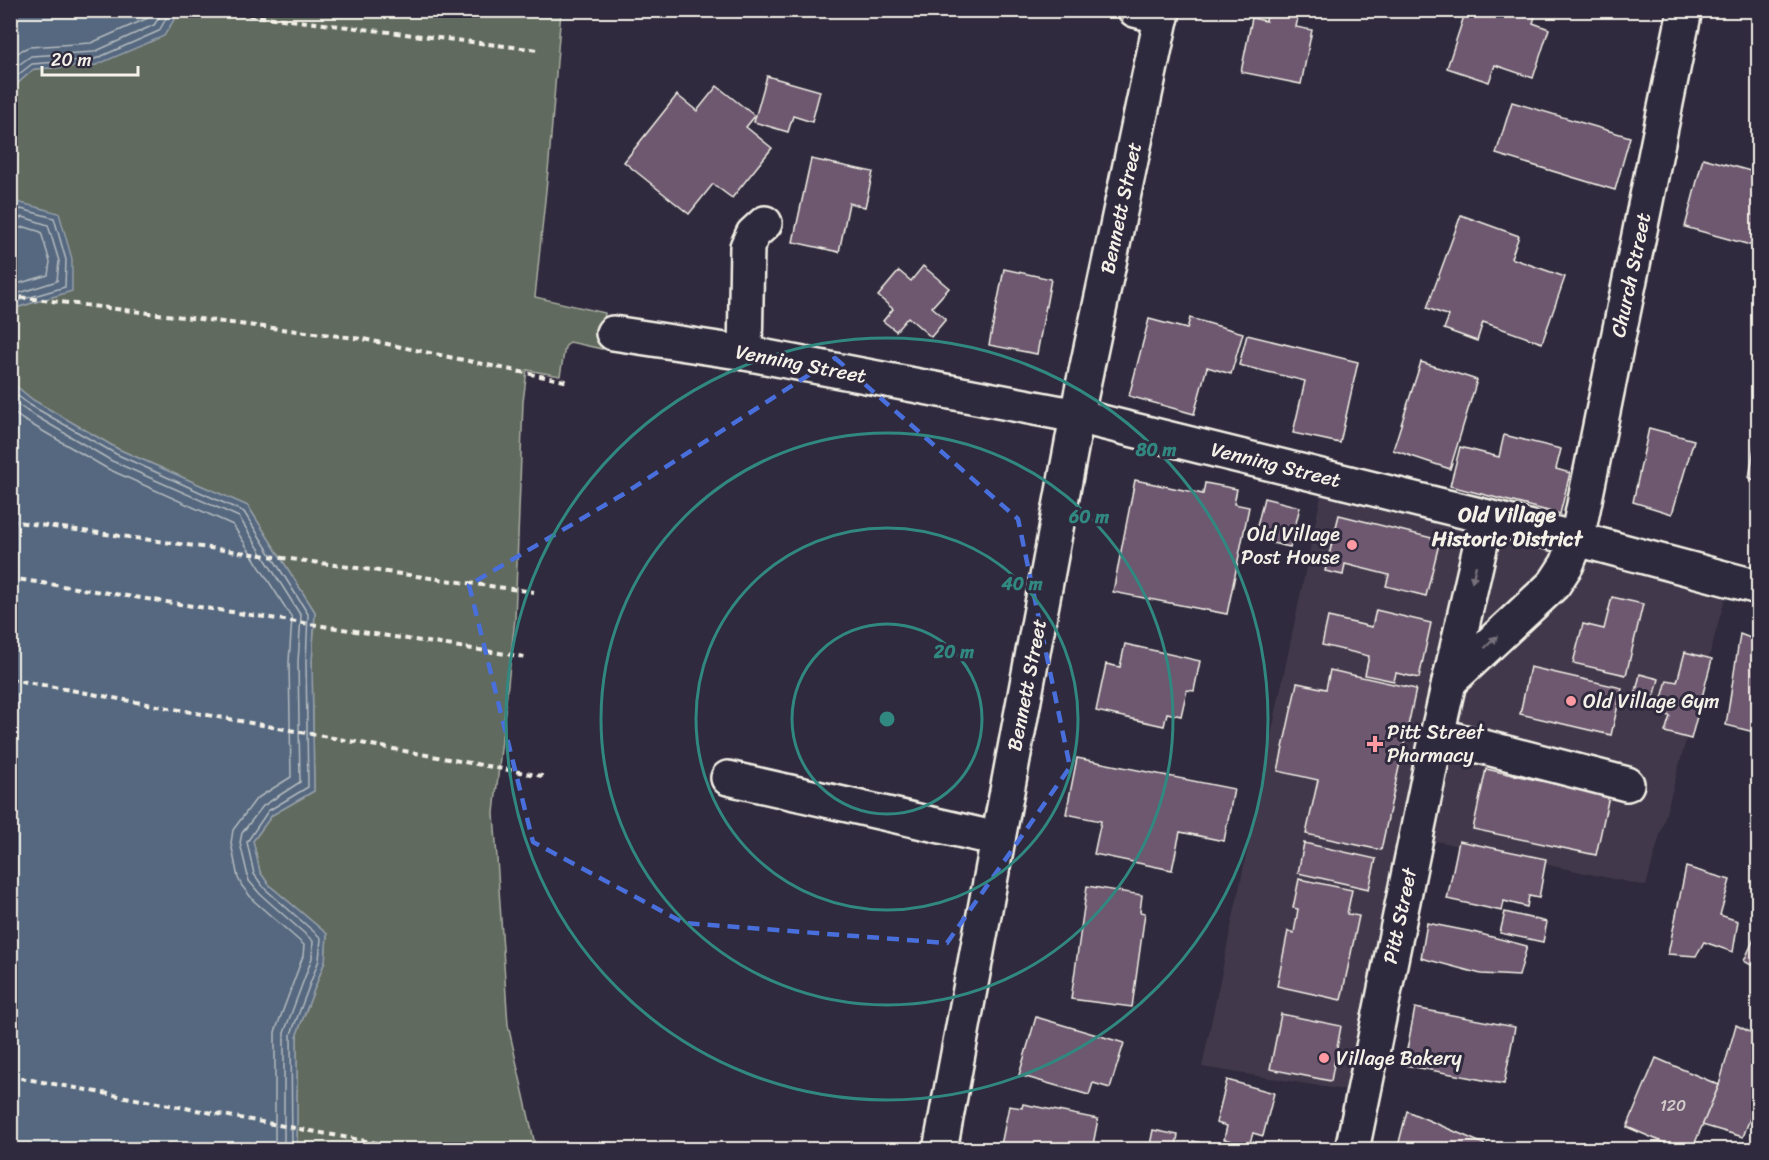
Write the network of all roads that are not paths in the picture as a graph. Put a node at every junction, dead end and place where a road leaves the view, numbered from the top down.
1 (1685, 10) edge
2 (1153, 13) edge
3 (765, 223) dead end
4 (612, 333) dead end
5 (745, 353) junction
6 (1077, 416) junction
7 (1487, 518) junction
8 (1577, 539) junction
9 (1758, 587) edge
10 (1449, 682) junction
11 (1437, 735) junction
12 (728, 778) dead end
13 (1627, 784) dead end
14 (998, 839) junction
15 (940, 1149) edge
16 (1353, 1149) edge

1 - 8 street, Church Street
2 - 6 street, Bennett Street
3 - 5 street
4 - 5 street, Venning Street
5 - 6 street, Venning Street
6 - 7 street, Venning Street
6 - 14 street, Bennett Street
7 - 8 street, Venning Street
7 -> 10 street, Pitt Street
8 - 9 street, Venning Street
10 -> 8 street
10 - 11 street, Pitt Street
11 - 13 street
11 - 16 street, Pitt Street
12 - 14 street
14 - 15 street, Bennett Street

